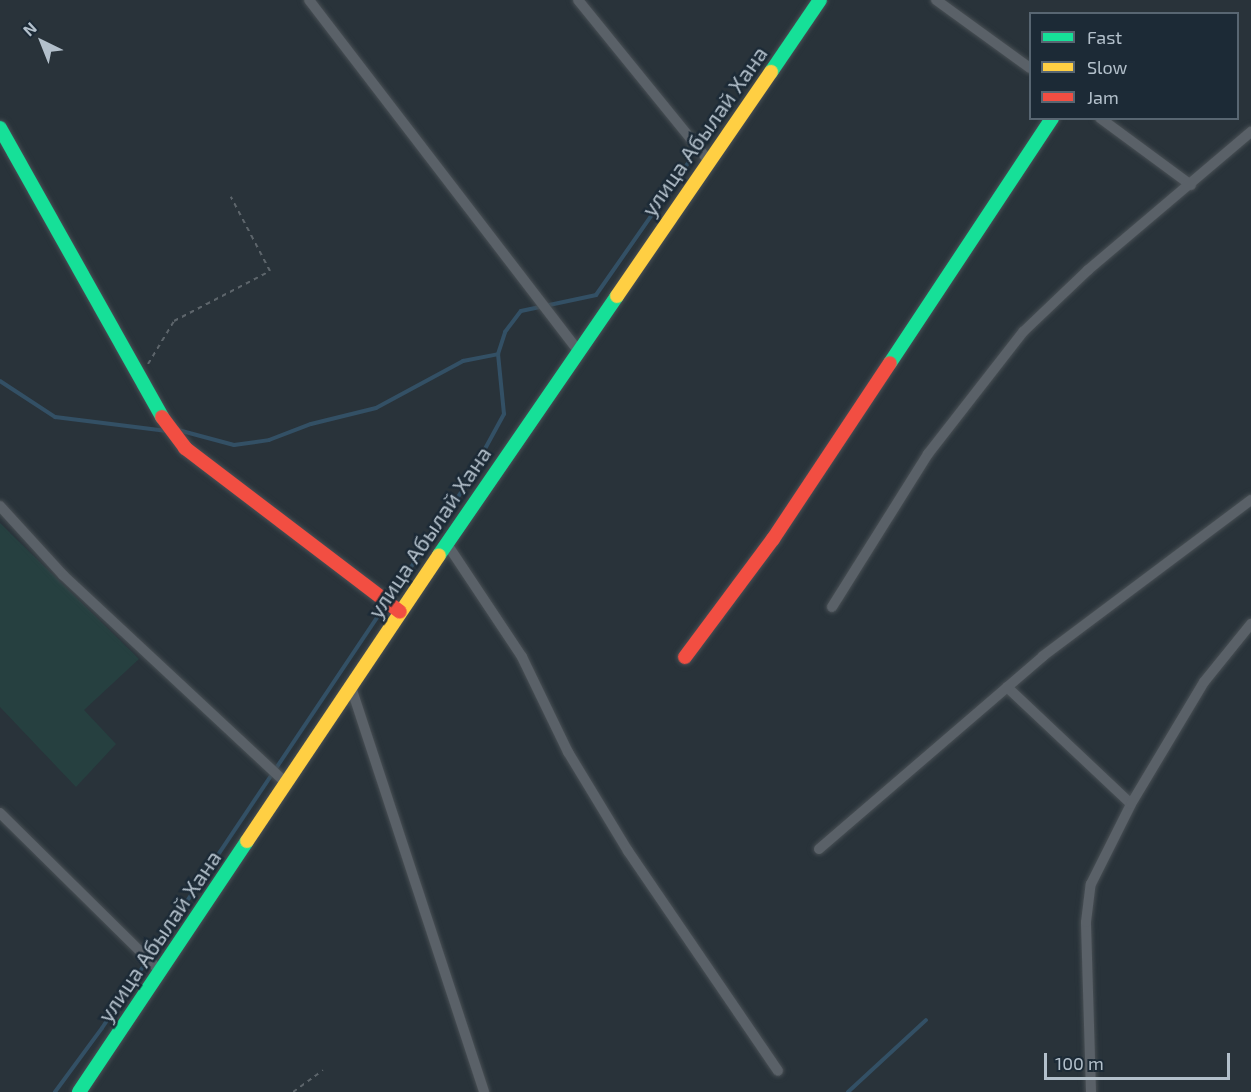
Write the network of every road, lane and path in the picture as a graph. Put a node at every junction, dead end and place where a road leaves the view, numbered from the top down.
1 (309, 0) edge
2 (578, 0) edge
3 (820, 0) edge
4 (936, 0) edge
5 (1029, 67) edge
6 (1051, 120) edge
7 (1103, 120) edge
8 (0, 128) edge
9 (1251, 132) edge
10 (709, 161) junction
11 (1191, 185) junction
12 (231, 197) dead end
13 (578, 351) junction
14 (140, 377) junction
15 (1251, 500) edge
16 (0, 506) edge
17 (447, 544) junction
18 (832, 607) dead end
19 (399, 612) junction
20 (1251, 624) edge
21 (685, 657) dead end
22 (351, 687) junction
23 (1006, 687) junction
24 (286, 783) junction
25 (1131, 804) junction
26 (0, 813) edge
27 (819, 849) dead end
28 (161, 972) junction
29 (323, 1070) dead end
30 (778, 1071) dead end
31 (79, 1092) edge
32 (293, 1092) edge
33 (484, 1092) edge
34 (1091, 1092) edge

1 - 13 street
2 - 10 street
3 - 10 main road, улица Абылай Хана
4 - 5 street
6 - 21 main road
7 - 11 street
8 - 14 main road
9 - 11 street
10 - 13 main road, улица Абылай Хана
11 - 18 street
12 - 14 path
13 - 17 main road, улица Абылай Хана
14 - 19 main road
15 - 23 street
16 - 24 street
17 - 19 main road, улица Абылай Хана
17 - 30 street
19 - 22 main road, улица Абылай Хана
20 - 25 street
22 - 24 main road, улица Абылай Хана
22 - 33 street
23 - 25 street
23 - 27 street
24 - 28 main road, улица Абылай Хана
25 - 34 street
26 - 28 street
28 - 31 main road, улица Абылай Хана
29 - 32 path

